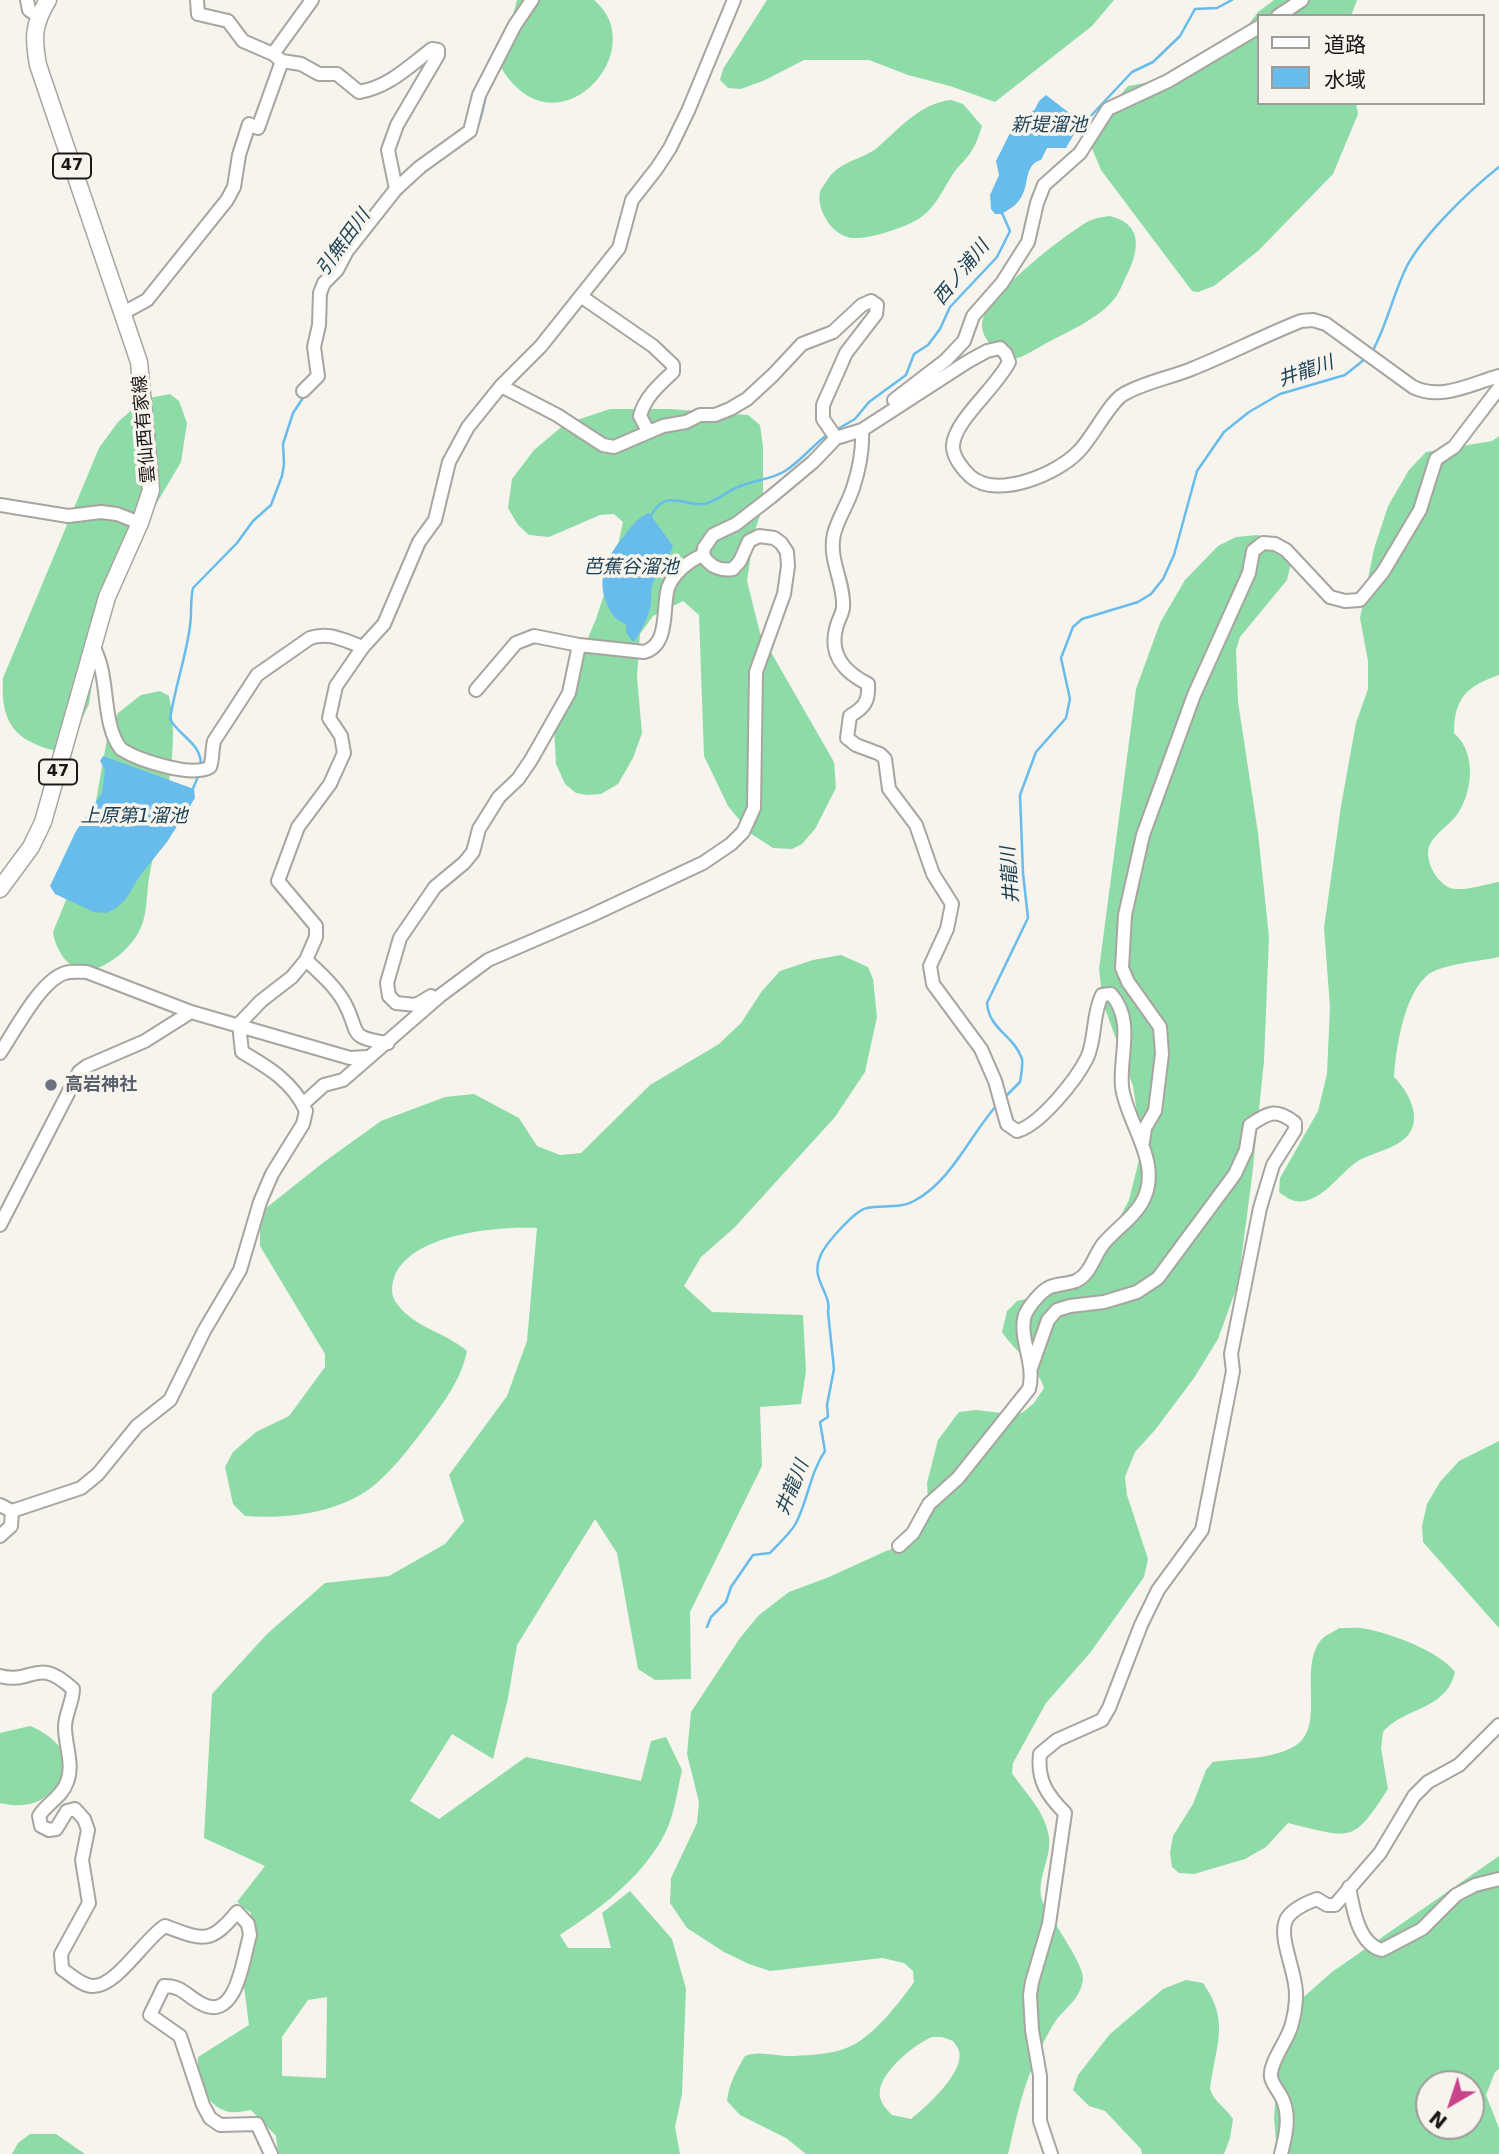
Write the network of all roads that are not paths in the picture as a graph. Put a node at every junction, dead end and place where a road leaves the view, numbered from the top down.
1 (27, 0) edge
2 (48, 0) edge
3 (197, 0) edge
4 (312, 0) edge
5 (532, 0) edge
6 (734, 0) edge
7 (1302, 0) edge
8 (1281, 14) edge
9 (38, 16) junction
10 (1258, 28) edge
11 (277, 57) junction
12 (396, 189) junction
13 (582, 297) junction
14 (124, 313) junction
15 (1499, 376) edge
16 (501, 386) junction
17 (1499, 388) edge
18 (303, 391) dead end
19 (888, 413) junction
20 (862, 430) junction
21 (648, 431) junction
22 (836, 438) junction
23 (0, 505) edge
24 (140, 523) junction
25 (703, 555) junction
26 (92, 645) junction
27 (579, 645) junction
28 (363, 648) junction
29 (476, 690) dead end
30 (0, 889) edge
31 (306, 960) junction
32 (441, 995) junction
33 (191, 1012) junction
34 (239, 1024) junction
35 (388, 1043) junction
36 (0, 1054) edge
37 (368, 1057) junction
38 (303, 1104) junction
39 (1143, 1142) junction
40 (0, 1225) edge
41 (1031, 1368) junction
42 (5, 1510) edge
43 (0, 1536) edge
44 (899, 1546) dead end
45 (0, 1676) edge
46 (1499, 1725) edge
47 (1499, 1879) edge
48 (1349, 1887) junction
49 (271, 2154) edge
50 (1051, 2154) edge
51 (1281, 2154) edge

1 - 9 street
2 - 9 main road, 雲仙西有家線 / 47
3 - 11 street
4 - 11 street
5 - 12 street
6 - 13 street
7 - 8 street
9 - 14 main road, 雲仙西有家線 / 47
10 - 19 street
11 - 12 street
11 - 14 street
12 - 18 street
13 - 16 street
13 - 21 street
14 - 24 main road, 雲仙西有家線 / 47
15 - 19 street
16 - 21 street
16 - 28 street
17 - 39 street
19 - 20 street
20 - 22 street
20 - 39 street
21 - 22 street
22 - 25 street
23 - 24 street
24 - 26 main road, 雲仙西有家線 / 47
25 - 27 street
25 - 32 street
26 - 28 street
26 - 30 main road, 雲仙西有家線 / 47
27 - 29 street
27 - 32 street
28 - 31 street
31 - 34 street
31 - 35 street
32 - 35 street
33 - 34 street
33 - 36 street
33 - 40 street
34 - 37 street
34 - 38 street
35 - 37 street
37 - 38 street
38 - 42 street
39 - 41 street
41 - 44 street
41 - 50 street
42 - 43 street
45 - 49 street
46 - 48 street
47 - 48 street
48 - 51 street

